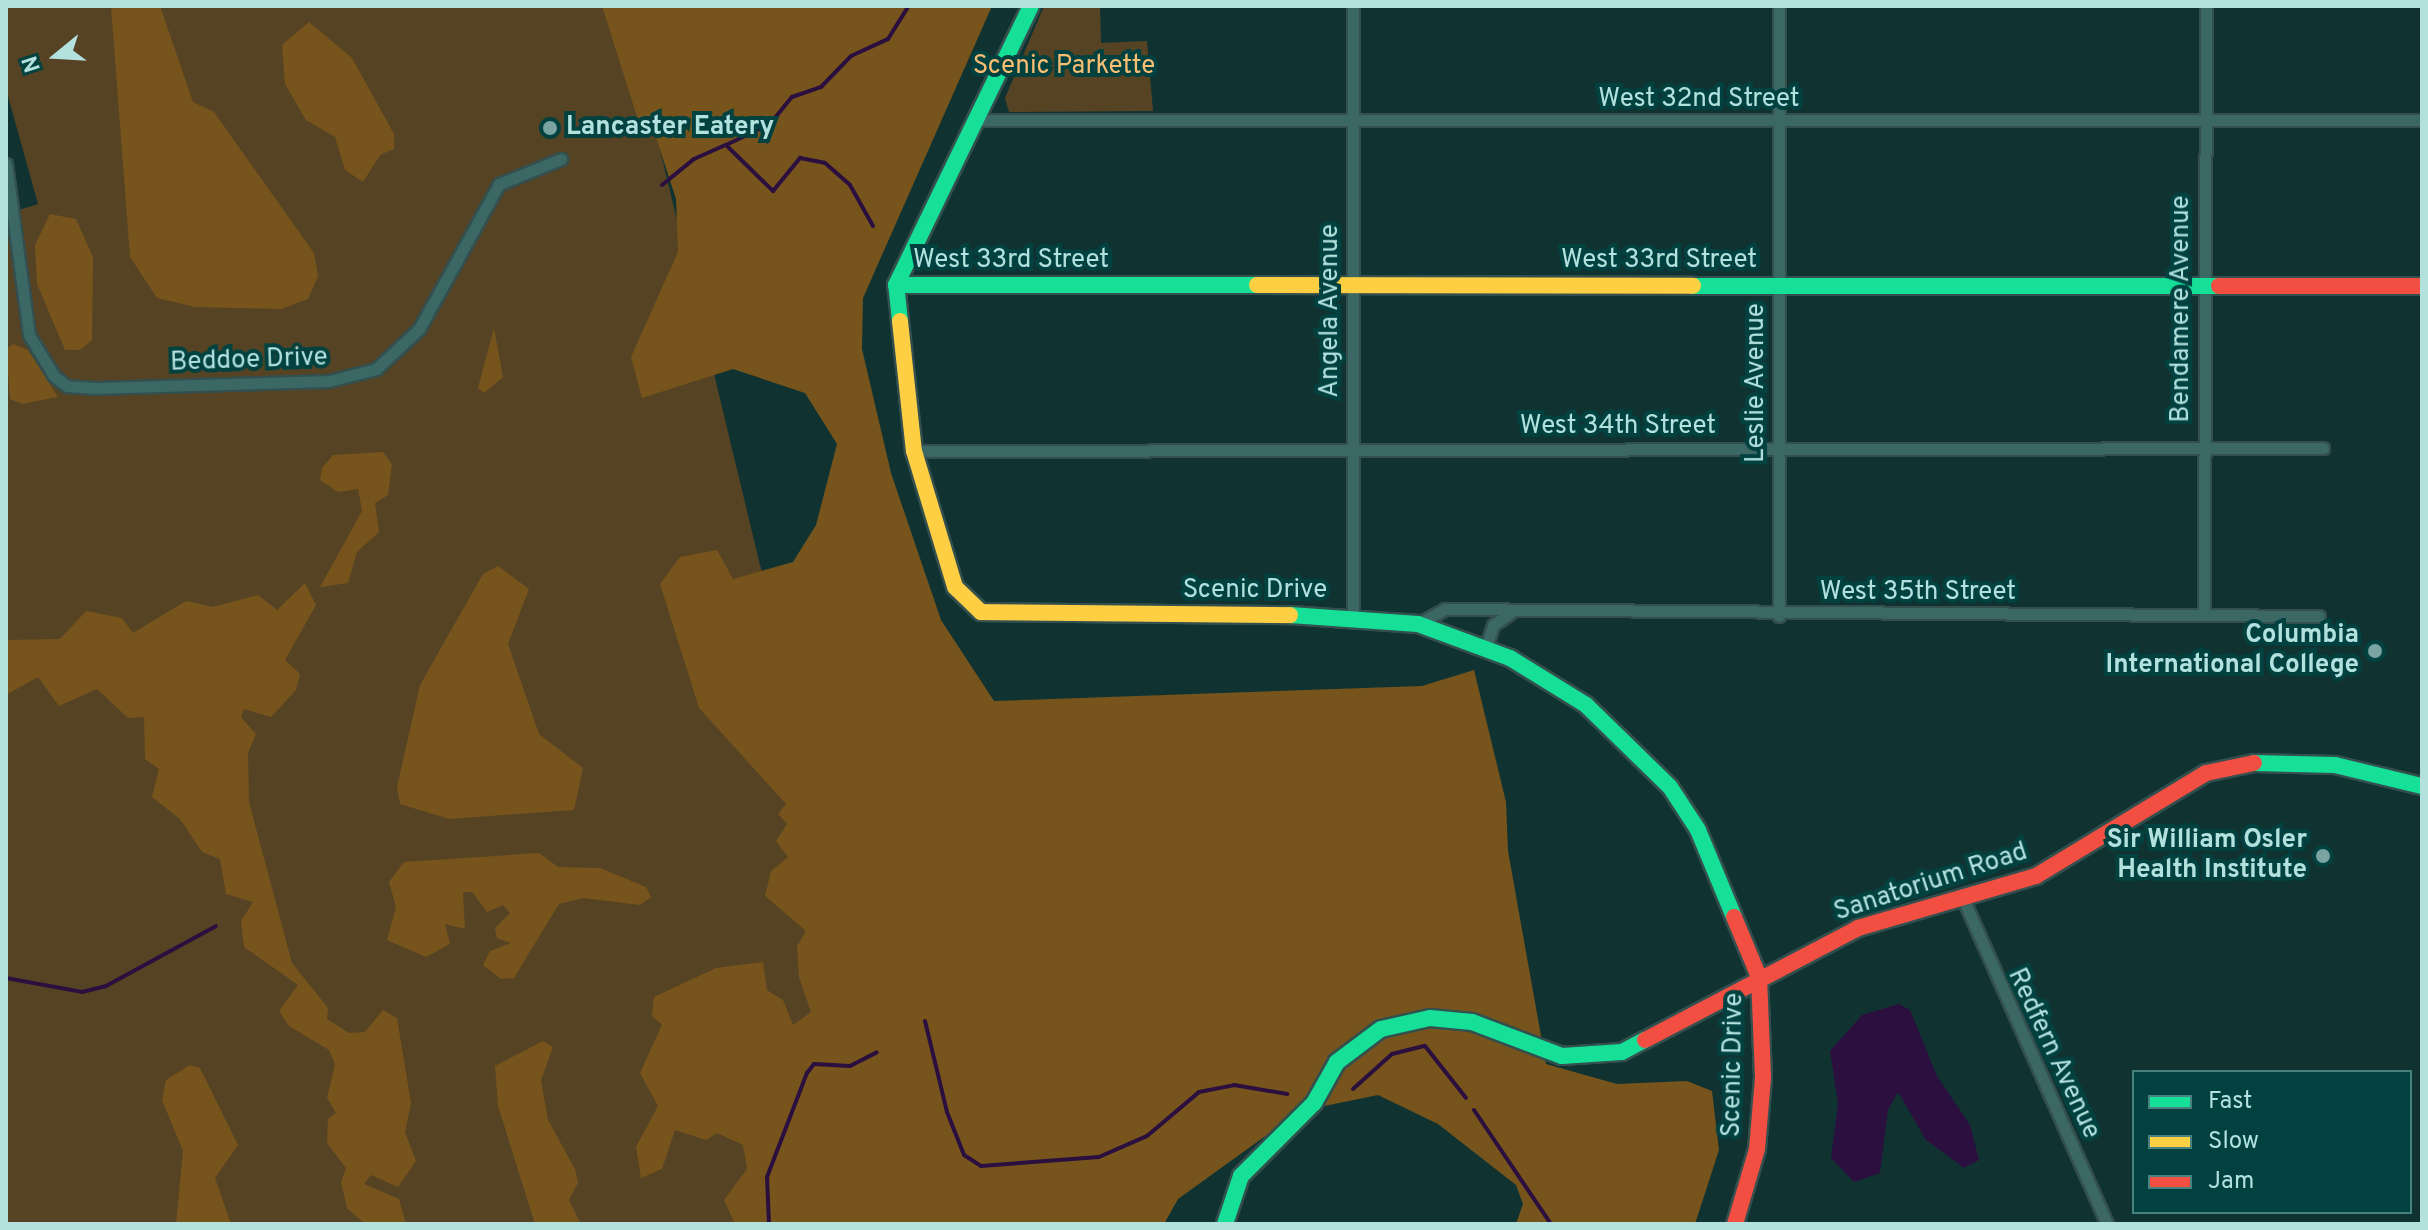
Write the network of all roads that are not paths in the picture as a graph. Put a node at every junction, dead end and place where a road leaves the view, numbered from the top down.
1 (1031, 6) edge
2 (1353, 6) edge
3 (1779, 6) edge
4 (2206, 6) edge
5 (977, 120) junction
6 (2205, 120) junction
7 (2422, 120) edge
8 (1353, 122) junction
9 (1779, 122) junction
10 (561, 159) dead end
11 (6, 164) edge
12 (896, 285) junction
13 (1353, 285) junction
14 (1780, 285) junction
15 (2422, 286) edge
16 (2205, 287) junction
17 (1779, 448) junction
18 (2204, 448) junction
19 (2323, 448) dead end
20 (914, 451) junction
21 (1353, 451) junction
22 (1519, 611) junction
23 (2204, 613) junction
24 (1353, 615) junction
25 (1779, 616) junction
26 (2319, 616) dead end
27 (1418, 624) junction
28 (1486, 647) junction
29 (2422, 786) edge
30 (1964, 901) junction
31 (1759, 977) junction
32 (1225, 1224) edge
33 (1735, 1224) edge
34 (2107, 1224) edge

1 - 5 street
2 - 8 street, Angela Avenue
3 - 9 street, Leslie Avenue
4 - 6 street, Bendamere Avenue
5 - 8 street, West 32nd Street
5 - 12 street
6 - 7 street, West 32nd Street
6 - 9 street, West 32nd Street
6 - 16 street, Bendamere Avenue
8 - 9 street, West 32nd Street
8 - 13 street, Angela Avenue
9 - 14 street, Leslie Avenue
10 - 11 street, Beddoe Drive
12 - 13 street, West 33rd Street
12 - 20 street, Scenic Drive
13 - 14 street, West 33rd Street
13 - 21 street, Angela Avenue
14 - 16 street, West 33rd Street
14 - 17 street, Leslie Avenue
15 - 16 street, West 33rd Street
16 - 18 street, Bendamere Avenue
17 - 18 street, West 34th Street
17 - 21 street, West 34th Street
17 - 25 street, Leslie Avenue
18 - 19 street, West 34th Street
18 - 23 street, Bendamere Avenue
20 - 21 street, West 34th Street
20 - 24 street, Scenic Drive
21 - 24 street, Angela Avenue
22 - 25 street, West 35th Street
22 - 27 street, West 35th Street
22 - 28 street
23 - 25 street, West 35th Street
23 - 26 street, West 35th Street
24 - 27 street, Scenic Drive
27 - 28 street, Scenic Drive
28 - 31 street, Scenic Drive
29 - 30 street, Sanatorium Road
30 - 31 street, Sanatorium Road
30 - 34 street, Redfern Avenue
31 - 32 street, Sanatorium Road
31 - 33 street, Scenic Drive

